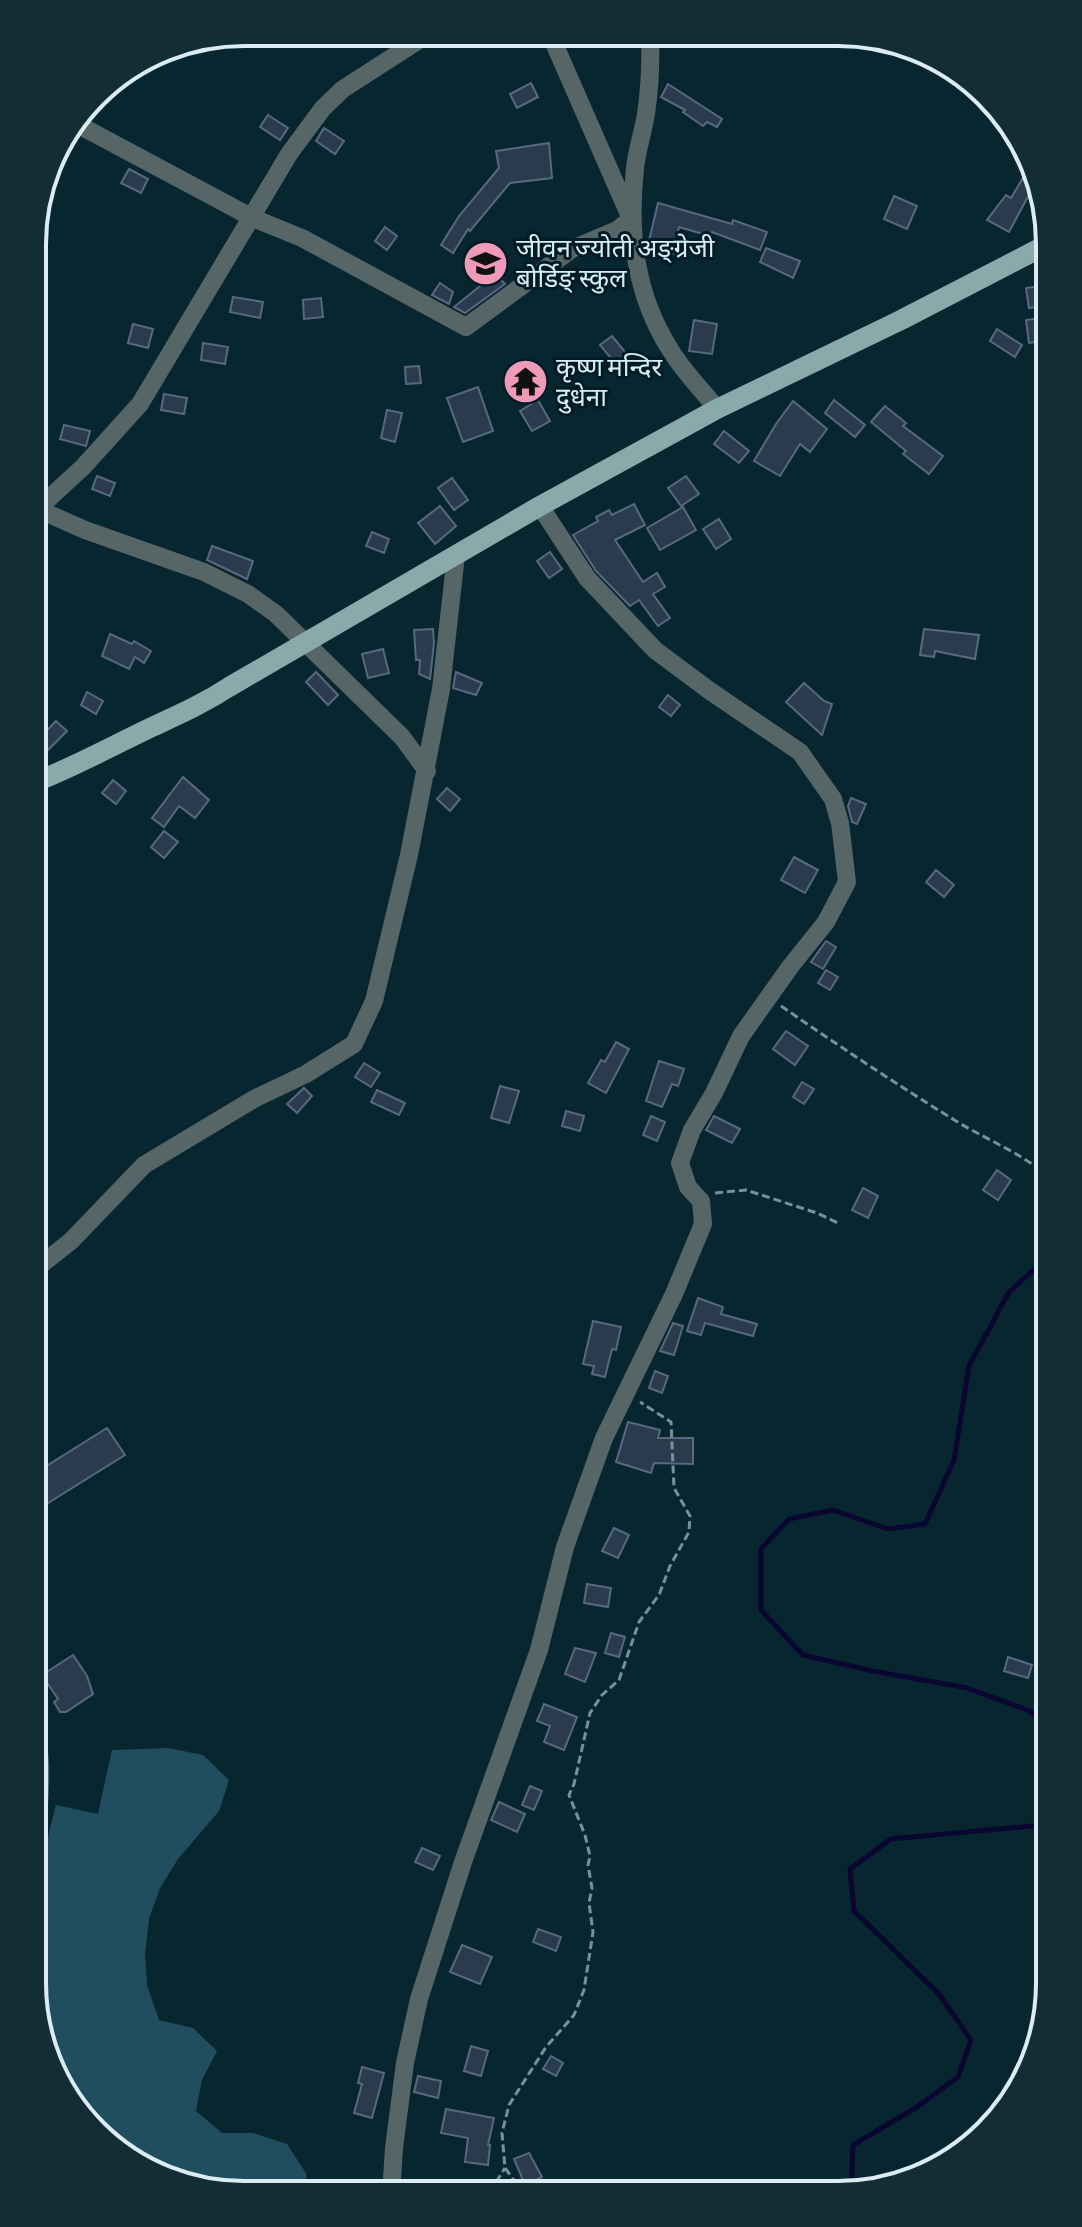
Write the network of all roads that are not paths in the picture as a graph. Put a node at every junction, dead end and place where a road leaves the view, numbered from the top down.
1 (410, 46) edge
2 (555, 46) edge
3 (650, 46) edge
4 (84, 128) edge
5 (253, 218) junction
6 (631, 219) junction
7 (1036, 250) edge
8 (717, 409) junction
9 (46, 502) edge
10 (540, 506) junction
11 (46, 515) edge
12 (456, 555) junction
13 (304, 644) junction
14 (427, 771) junction
15 (46, 778) edge
16 (46, 1261) edge
17 (392, 2181) edge

1 - 5 street
2 - 6 street
3 - 6 street
4 - 5 street
5 - 6 street
5 - 9 street
6 - 8 street
7 - 8 main road
8 - 10 main road
10 - 12 main road
10 - 17 street
11 - 13 street
12 - 13 main road
12 - 14 street
13 - 14 street
13 - 15 main road
14 - 16 street

